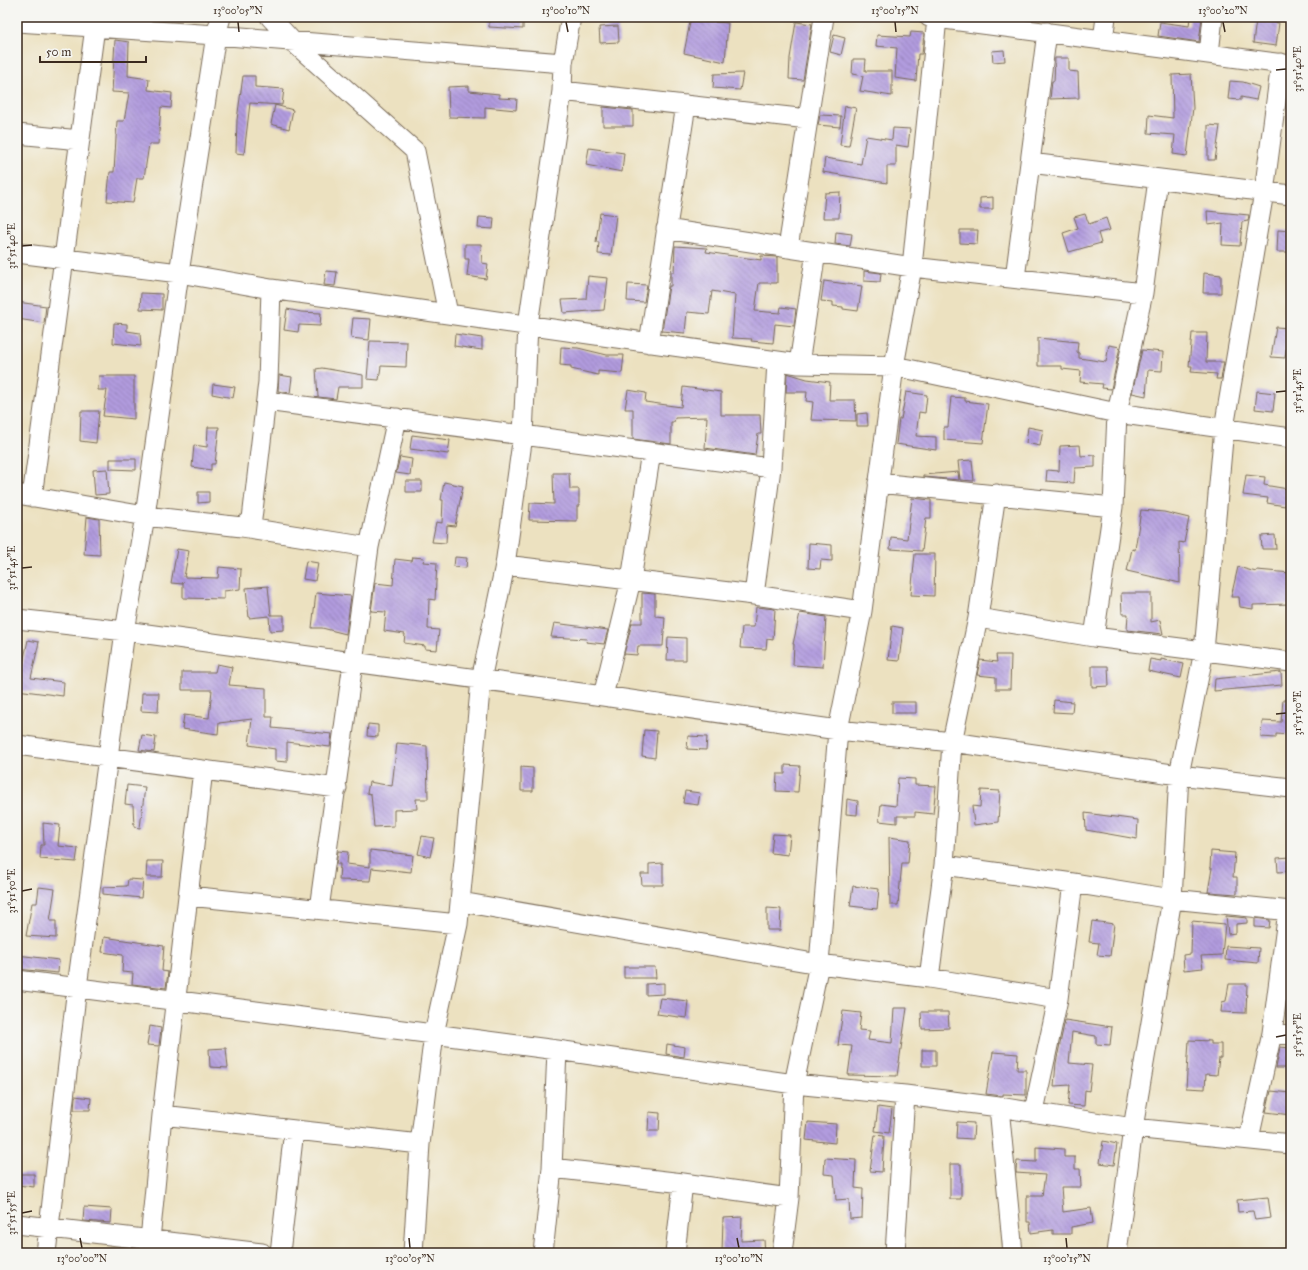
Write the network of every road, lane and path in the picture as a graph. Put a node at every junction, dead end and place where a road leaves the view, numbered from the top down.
1 (221, 17) edge
2 (270, 17) edge
3 (571, 17) edge
4 (824, 17) edge
5 (933, 17) edge
6 (1106, 17) edge
7 (1213, 17) edge
8 (997, 21) edge
9 (17, 22) edge
10 (95, 27) junction
11 (1047, 32) junction
12 (216, 35) junction
13 (1103, 40) junction
14 (293, 42) junction
15 (1209, 54) junction
16 (563, 63) junction
17 (1286, 64) edge
18 (562, 91) junction
19 (686, 105) junction
20 (808, 119) junction
21 (17, 134) edge
22 (80, 140) junction
23 (1030, 163) junction
24 (1158, 179) junction
25 (1264, 192) junction
26 (1291, 195) edge
27 (666, 229) junction
28 (788, 248) junction
29 (816, 252) junction
30 (17, 253) edge
31 (64, 259) junction
32 (912, 268) junction
33 (179, 273) junction
34 (1015, 278) junction
35 (271, 289) junction
36 (1143, 293) junction
37 (448, 314) junction
38 (528, 325) junction
39 (649, 343) junction
40 (777, 361) junction
41 (800, 364) junction
42 (894, 366) junction
43 (266, 401) junction
44 (1117, 413) junction
45 (397, 418) junction
46 (1224, 428) junction
47 (523, 435) junction
48 (1291, 438) edge
49 (651, 452) junction
50 (771, 468) junction
51 (878, 483) junction
52 (996, 494) junction
53 (25, 496) edge
54 (1113, 507) junction
55 (145, 516) junction
56 (242, 527) junction
57 (369, 547) junction
58 (506, 565) junction
59 (631, 580) junction
60 (754, 595) junction
61 (862, 611) junction
62 (978, 618) junction
63 (17, 619) edge
64 (125, 631) junction
65 (1094, 637) junction
66 (1204, 651) junction
67 (1291, 662) edge
68 (353, 663) junction
69 (481, 680) junction
70 (603, 696) junction
71 (838, 730) junction
72 (952, 742) junction
73 (17, 745) edge
74 (109, 756) junction
75 (203, 770) junction
76 (1179, 775) junction
77 (337, 788) junction
78 (1291, 788) edge
79 (944, 866) junction
80 (1073, 882) junction
81 (189, 896) junction
82 (1172, 899) junction
83 (461, 902) junction
84 (318, 909) junction
85 (1289, 911) edge
86 (458, 924) junction
87 (819, 964) junction
88 (929, 978) junction
89 (17, 980) edge
90 (77, 987) junction
91 (1058, 999) junction
92 (177, 1001) junction
93 (1272, 1033) junction
94 (434, 1034) junction
95 (1291, 1035) edge
96 (557, 1050) junction
97 (794, 1084) junction
98 (905, 1095) junction
99 (999, 1107) junction
100 (1034, 1111) junction
101 (162, 1116) junction
102 (1133, 1128) junction
103 (294, 1130) junction
104 (1249, 1139) junction
105 (420, 1144) junction
106 (1291, 1144) edge
107 (552, 1168) junction
108 (683, 1183) junction
109 (789, 1198) junction
110 (17, 1224) edge
111 (48, 1228) junction
112 (150, 1240) junction
113 (46, 1253) edge
114 (262, 1253) edge
115 (280, 1253) edge
116 (413, 1253) edge
117 (542, 1253) edge
118 (675, 1253) edge
119 (782, 1253) edge
120 (895, 1253) edge
121 (1013, 1253) edge
122 (1117, 1253) edge

1 - 12 street
2 - 14 street
3 - 16 street
4 - 20 street
5 - 8 street
5 - 32 street
6 - 13 street
7 - 15 street
8 - 11 street
9 - 10 street
10 - 12 street
10 - 22 street
11 - 13 street
11 - 23 street
12 - 14 street
12 - 33 street
13 - 15 street
14 - 16 street
14 - 37 street
15 - 17 street
16 - 18 street
17 - 25 street
18 - 19 street
18 - 38 street
19 - 20 street
19 - 27 street
20 - 28 street
21 - 22 street
22 - 31 street
23 - 24 street
23 - 34 street
24 - 25 street
24 - 36 street
25 - 26 street
25 - 46 street
27 - 28 street
27 - 39 street
28 - 29 street
29 - 32 street
29 - 41 street
30 - 31 street
31 - 33 street
31 - 53 street
32 - 34 street
32 - 42 street
33 - 35 street
33 - 55 street
34 - 36 street
35 - 37 street
35 - 43 street
36 - 44 street
37 - 38 street
38 - 39 street
38 - 47 street
39 - 40 street
40 - 41 street
40 - 50 street
41 - 42 street
42 - 44 street
42 - 51 street
43 - 45 street
43 - 56 street
44 - 46 street
44 - 54 street
45 - 47 street
45 - 57 street
46 - 48 street
46 - 66 street
47 - 49 street
47 - 58 street
49 - 50 street
49 - 59 street
50 - 60 street
51 - 52 street
51 - 61 street
52 - 54 street
52 - 62 street
53 - 55 street
54 - 65 street
55 - 56 street
55 - 64 street
56 - 57 street
57 - 68 street
58 - 59 street
58 - 69 street
59 - 60 street
59 - 70 street
60 - 61 street
61 - 71 street
62 - 65 street
62 - 72 street
63 - 64 street
64 - 68 street
64 - 74 street
65 - 66 street
66 - 67 street
66 - 76 street
68 - 69 street
68 - 77 street
69 - 70 street
69 - 83 street
70 - 71 street
71 - 72 street
71 - 87 street
72 - 76 street
72 - 79 street
73 - 74 street
74 - 75 street
74 - 90 street
75 - 77 street
75 - 81 street
76 - 78 street
76 - 82 street
77 - 84 street
79 - 80 street
79 - 88 street
80 - 82 street
80 - 91 street
81 - 84 street
81 - 92 street
82 - 85 street
82 - 102 street
83 - 86 street
83 - 87 street
84 - 86 street
85 - 93 street
86 - 94 street
87 - 88 street
87 - 97 street
88 - 91 street
89 - 90 street
90 - 92 street
90 - 111 street
91 - 100 street
92 - 94 street
92 - 101 street
93 - 95 street
93 - 104 street
94 - 96 street
94 - 105 street
96 - 97 street
96 - 107 street
97 - 98 street
97 - 109 street
98 - 99 street
98 - 120 street
99 - 100 street
99 - 121 street
100 - 102 street
101 - 103 street
101 - 112 street
102 - 104 street
102 - 122 street
103 - 105 street
103 - 115 street
104 - 106 street
105 - 116 street
107 - 108 street
107 - 117 street
108 - 109 street
108 - 118 street
109 - 119 street
110 - 111 street
111 - 112 street
111 - 113 street
112 - 114 street

